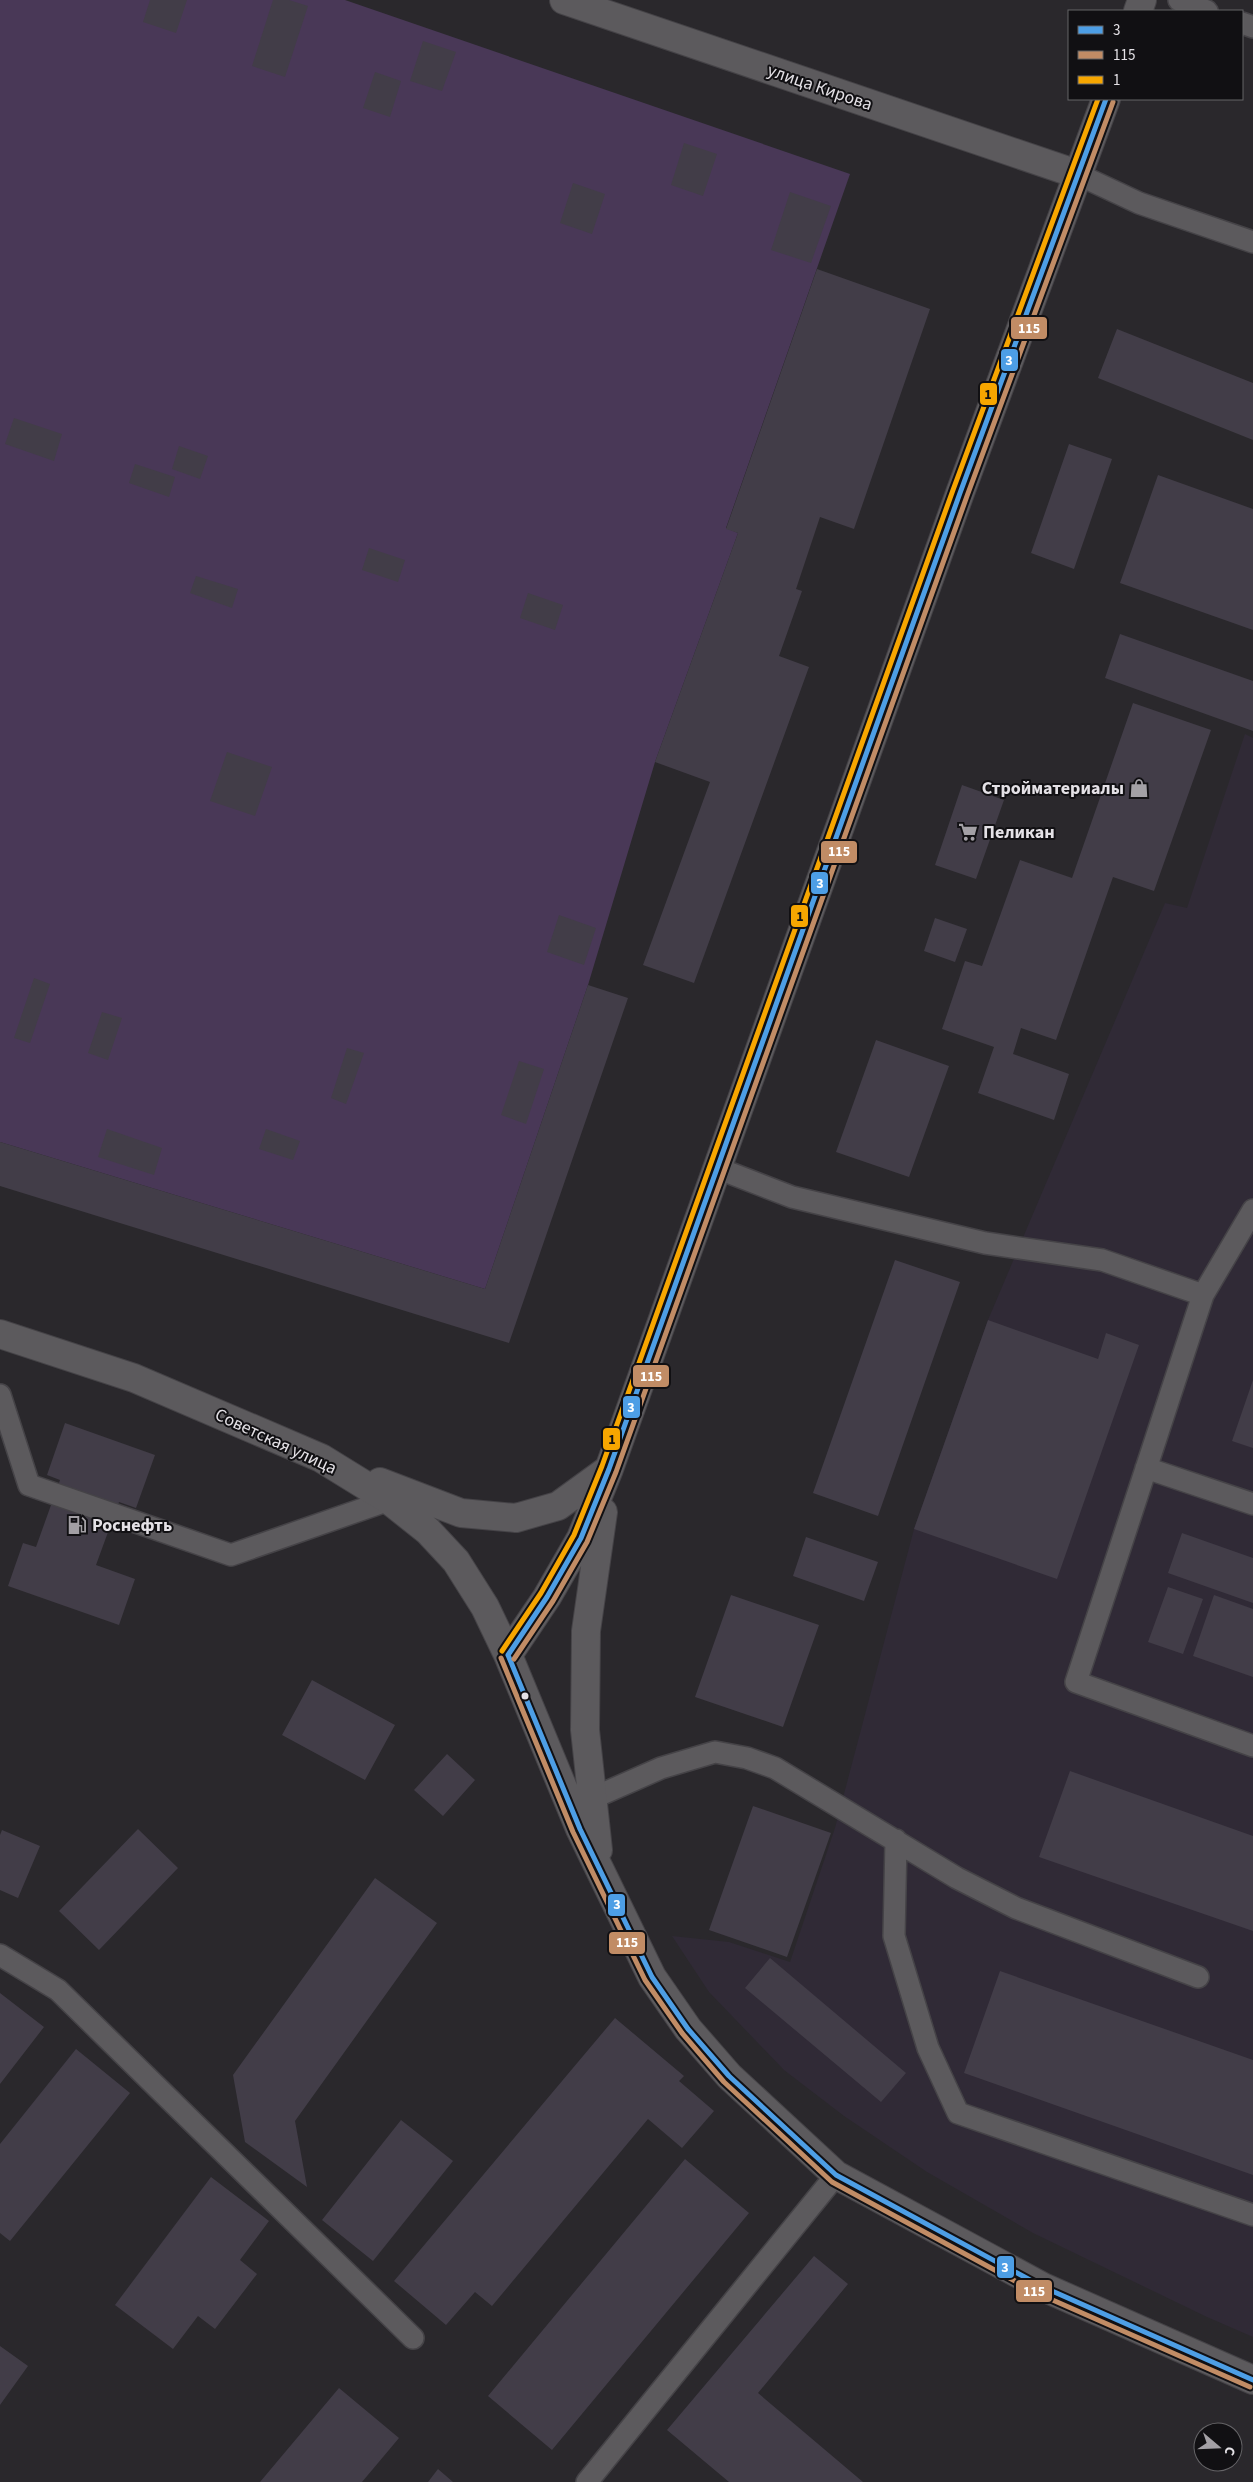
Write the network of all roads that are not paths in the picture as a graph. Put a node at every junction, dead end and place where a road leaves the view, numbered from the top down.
1 (564, 0) edge
2 (1179, 0) edge
3 (1204, 10) edge
4 (1106, 100) edge
5 (1077, 174) junction
6 (1253, 242) edge
7 (717, 1168) junction
8 (1253, 1210) edge
9 (1204, 1295) junction
10 (0, 1334) edge
11 (0, 1395) edge
12 (321, 1458) junction
13 (1146, 1468) junction
14 (609, 1469) junction
15 (389, 1500) junction
16 (1253, 1504) edge
17 (508, 1655) junction
18 (1253, 1746) edge
19 (592, 1798) junction
20 (896, 1840) junction
21 (601, 1874) junction
22 (0, 1955) edge
23 (1198, 1977) dead end
24 (836, 2175) junction
25 (1253, 2215) edge
26 (413, 2338) dead end
27 (1253, 2380) edge
28 (587, 2482) edge

1 - 5 street, улица Кирова
2 - 3 lane
4 - 5 street
5 - 6 lane
5 - 7 street
7 - 9 lane
7 - 14 street
8 - 9 lane
9 - 13 lane
10 - 12 street, Советская улица
11 - 15 lane
12 - 14 street
12 - 15 street, Советская улица
13 - 16 lane
13 - 18 lane
14 - 17 street
14 - 19 street
15 - 17 street, Советская улица
17 - 21 street, Советская улица
19 - 20 lane
19 - 21 street
20 - 23 lane
20 - 25 lane
21 - 24 street, Советская улица
22 - 26 lane
24 - 27 street, Советская улица
24 - 28 lane

